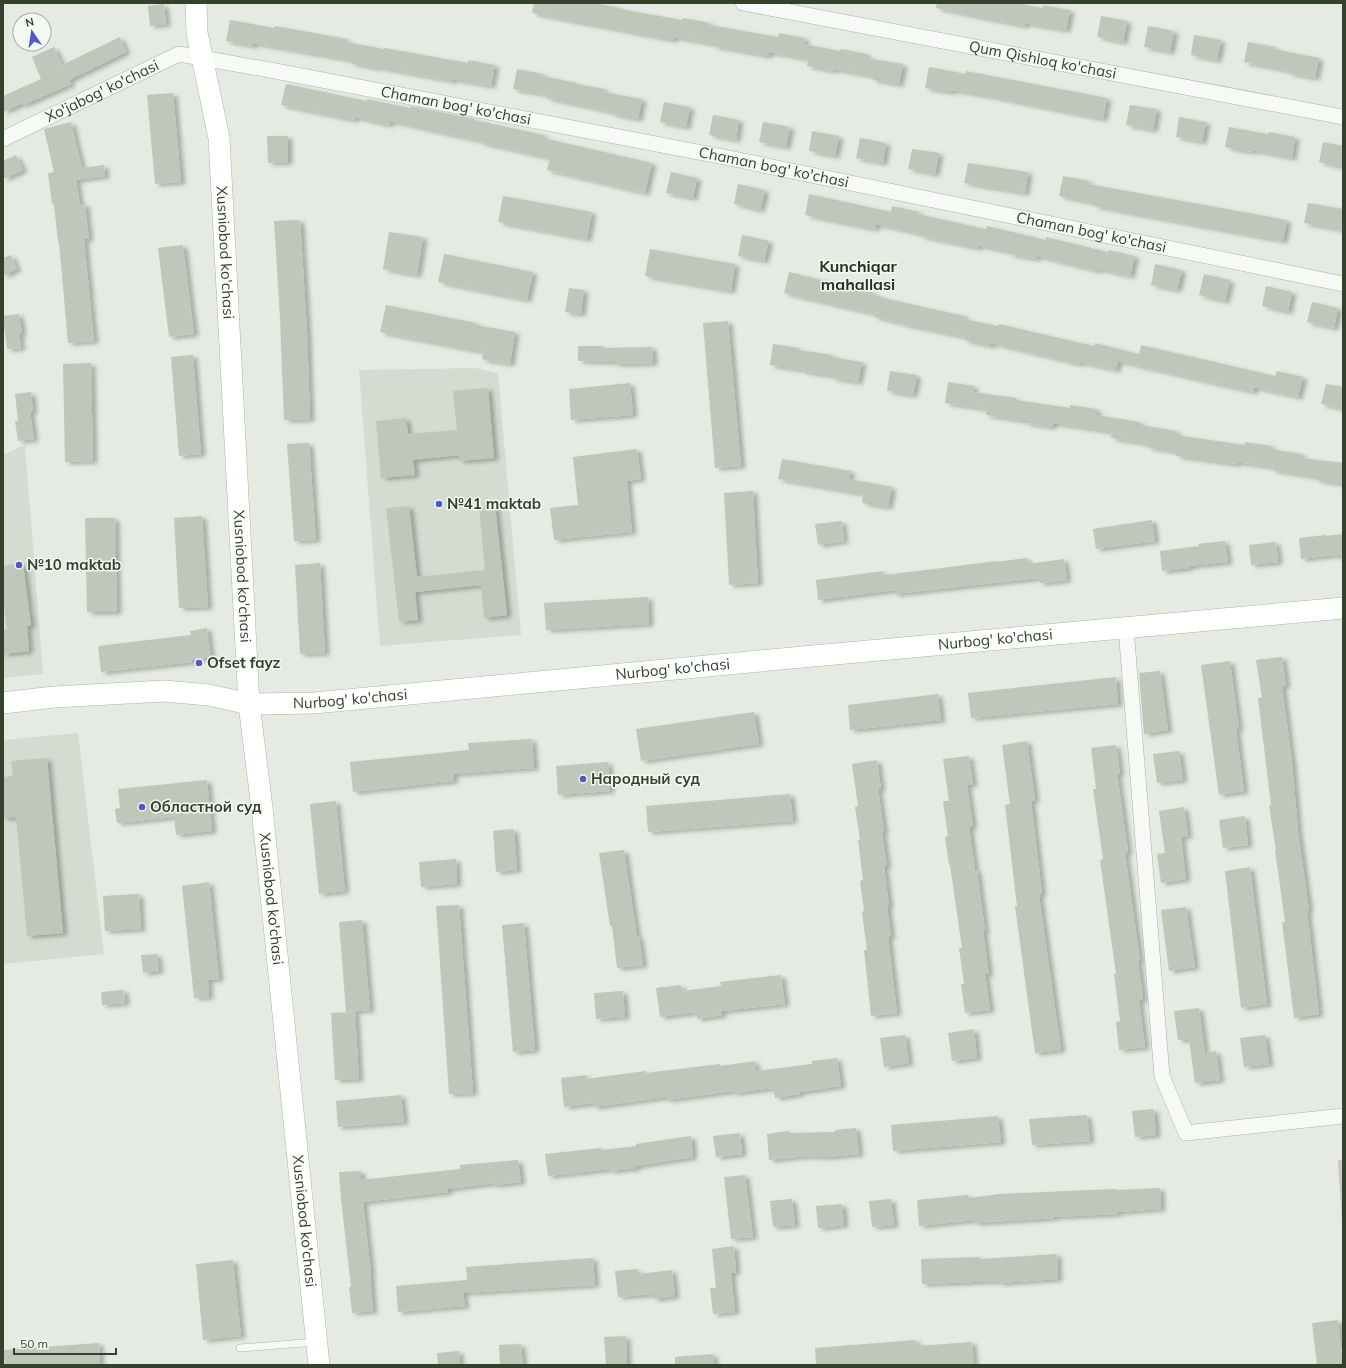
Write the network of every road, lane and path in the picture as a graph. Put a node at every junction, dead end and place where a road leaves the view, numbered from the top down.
1 (196, 3) edge
2 (743, 3) edge
3 (202, 58) junction
4 (1343, 117) edge
5 (3, 139) edge
6 (1343, 284) edge
7 (1343, 608) edge
8 (1126, 628) junction
9 (3, 703) edge
10 (249, 704) junction
11 (1343, 1116) edge
12 (317, 1342) junction
13 (240, 1348) dead end
14 (319, 1365) edge

1 - 3 street, Xusniobod ko'chasi
2 - 4 street, Qum Qishloq ko'chasi
3 - 5 street, Xo'jabog' ko'chasi
3 - 6 street, Chaman bog' ko'chasi
3 - 10 street, Xusniobod ko'chasi
7 - 8 street, Nurbog' ko'chasi
8 - 10 street, Nurbog' ko'chasi
8 - 11 street
9 - 10 street, Nurbog' ko'chasi
10 - 12 street, Xusniobod ko'chasi
12 - 13 lane
12 - 14 street, Xusniobod ko'chasi

